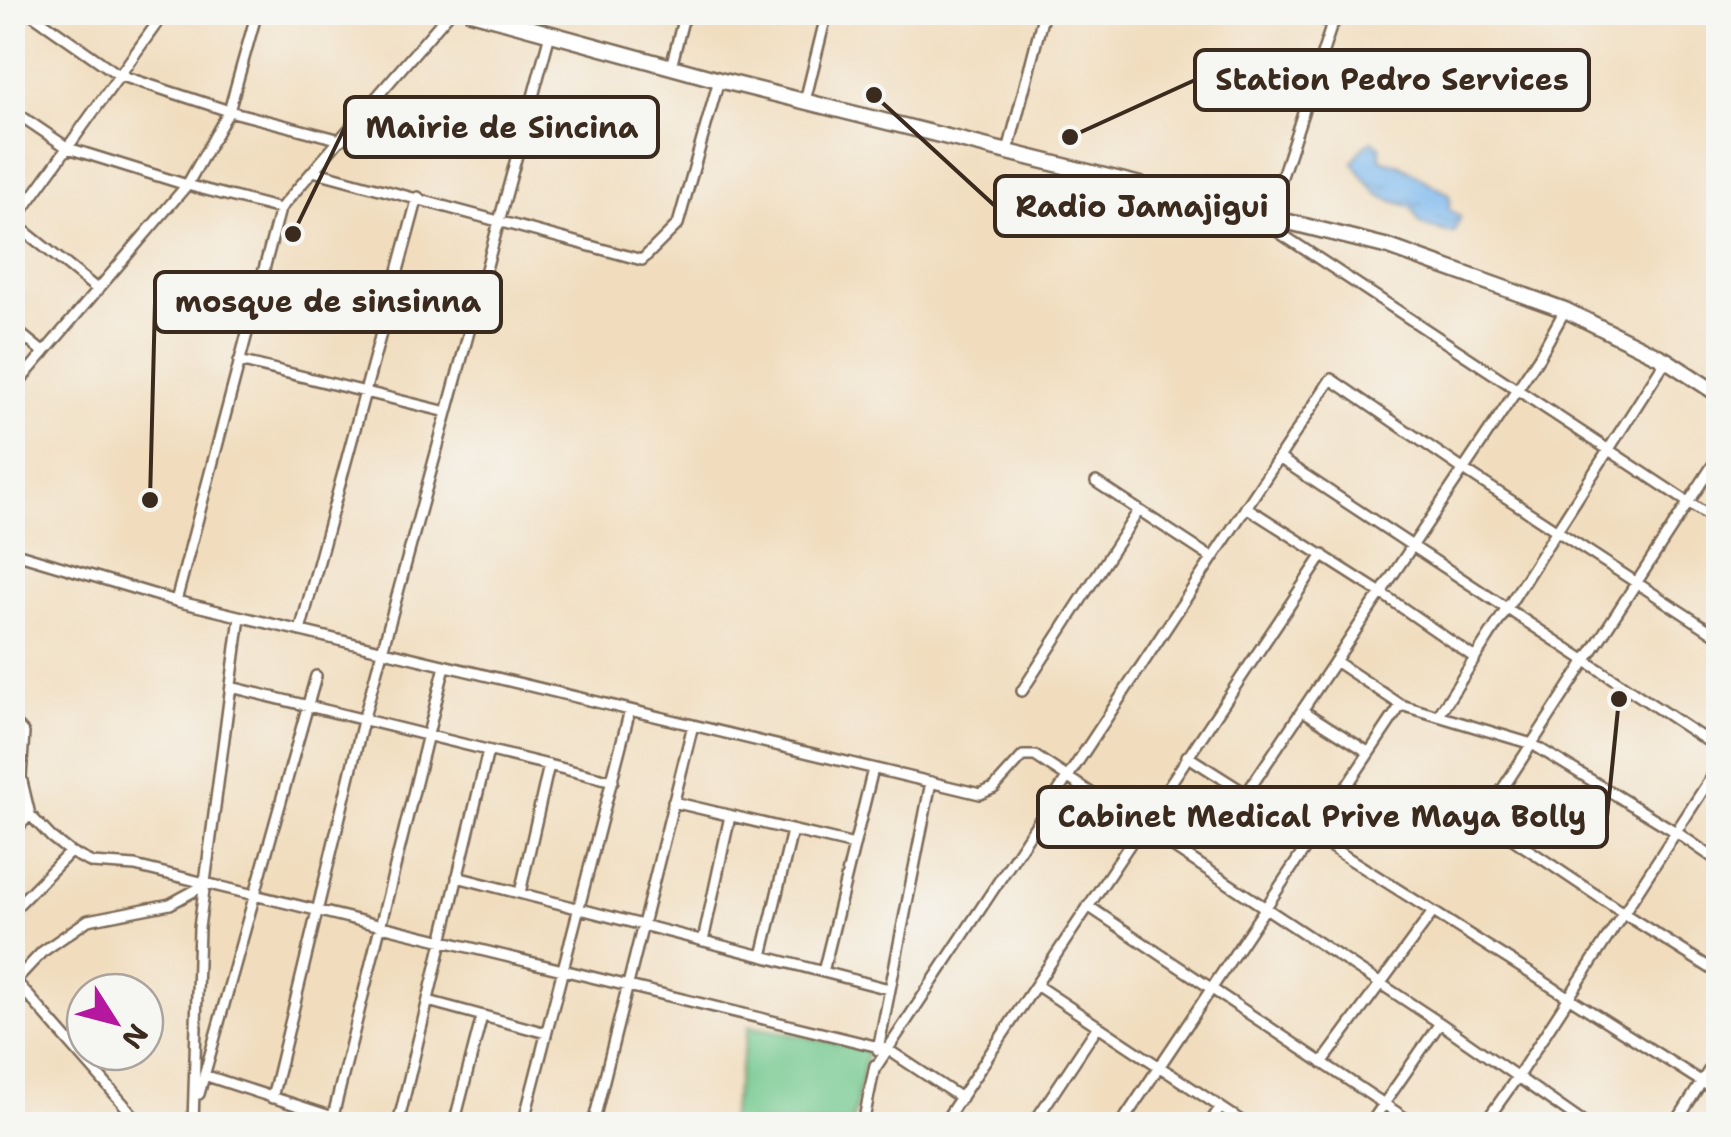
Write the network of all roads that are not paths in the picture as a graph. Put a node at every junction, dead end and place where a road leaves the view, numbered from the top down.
1 (29, 12) edge
2 (165, 12) edge
3 (257, 12) edge
4 (450, 12) edge
5 (471, 12) edge
6 (685, 12) edge
7 (827, 12) edge
8 (1044, 12) edge
9 (1318, 12) edge
10 (1343, 12) edge
11 (1331, 27) junction
12 (550, 34) junction
13 (671, 67) junction
14 (119, 75) junction
15 (718, 80) junction
16 (805, 101) junction
17 (12, 110) edge
18 (229, 111) junction
19 (341, 140) junction
20 (68, 148) junction
21 (1008, 151) junction
22 (313, 171) junction
23 (188, 185) junction
24 (418, 198) junction
25 (280, 209) junction
26 (1245, 210) junction
27 (1269, 216) junction
28 (500, 220) junction
29 (13, 221) edge
30 (394, 285) junction
31 (98, 290) junction
32 (476, 306) junction
33 (1565, 310) junction
34 (12, 327) edge
35 (44, 353) junction
36 (1666, 360) junction
37 (239, 362) junction
38 (12, 390) edge
39 (1517, 390) junction
40 (365, 392) junction
41 (1718, 394) edge
42 (447, 412) junction
43 (1608, 450) junction
44 (1718, 457) edge
45 (1278, 458) junction
46 (1464, 470) junction
47 (1096, 482) dead end
48 (1688, 503) junction
49 (1246, 507) junction
50 (1138, 510) junction
51 (1718, 522) edge
52 (1557, 529) junction
53 (1412, 547) junction
54 (12, 552) edge
55 (1323, 556) junction
56 (1212, 558) junction
57 (1637, 582) junction
58 (1381, 593) junction
59 (176, 601) junction
60 (1506, 608) junction
61 (240, 616) junction
62 (300, 631) junction
63 (1718, 636) edge
64 (382, 650) junction
65 (1475, 658) junction
66 (1335, 661) junction
67 (1586, 661) junction
68 (445, 666) junction
69 (316, 676) dead end
70 (231, 687) junction
71 (1022, 691) dead end
72 (1400, 705) junction
73 (308, 706) junction
74 (630, 710) junction
75 (1302, 710) junction
76 (1438, 716) junction
77 (12, 720) edge
78 (363, 721) junction
79 (693, 725) junction
80 (428, 737) junction
81 (1532, 744) junction
82 (1718, 748) edge
83 (488, 751) junction
84 (1368, 752) junction
85 (1187, 756) junction
86 (549, 766) junction
87 (1718, 767) edge
88 (873, 768) junction
89 (1068, 777) junction
90 (613, 781) junction
91 (930, 782) junction
92 (1246, 794) junction
93 (12, 800) edge
94 (674, 802) junction
95 (30, 816) junction
96 (730, 816) junction
97 (1142, 825) junction
98 (792, 831) junction
99 (1676, 832) junction
100 (12, 833) edge
101 (1312, 836) junction
102 (854, 845) junction
103 (70, 852) junction
104 (1718, 860) edge
105 (457, 877) junction
106 (205, 885) junction
107 (520, 894) junction
108 (254, 896) junction
109 (1088, 906) junction
110 (578, 908) junction
111 (1266, 909) junction
112 (12, 911) edge
113 (317, 912) junction
114 (1433, 912) junction
115 (1623, 913) junction
116 (643, 926) junction
117 (381, 927) junction
118 (703, 941) junction
119 (442, 942) junction
120 (762, 956) junction
121 (562, 970) junction
122 (823, 972) junction
123 (1718, 973) edge
124 (13, 980) edge
125 (1381, 984) junction
126 (1036, 985) junction
127 (628, 986) junction
128 (1211, 988) junction
129 (890, 989) junction
130 (1569, 998) junction
131 (428, 1001) junction
132 (482, 1016) junction
133 (1440, 1022) junction
134 (1098, 1026) junction
135 (546, 1033) junction
136 (883, 1048) junction
137 (1718, 1056) edge
138 (1322, 1063) junction
139 (1159, 1067) junction
140 (204, 1076) junction
141 (1518, 1076) junction
142 (1702, 1082) junction
143 (1718, 1092) edge
144 (272, 1098) junction
145 (961, 1098) junction
146 (1384, 1105) junction
147 (1220, 1108) junction
148 (194, 1111) junction
149 (332, 1121) edge
150 (949, 1122) edge
151 (140, 1124) edge
152 (193, 1124) edge
153 (398, 1124) edge
154 (454, 1124) edge
155 (523, 1124) edge
156 (593, 1124) edge
157 (863, 1124) edge
158 (1033, 1124) edge
159 (1121, 1124) edge
160 (1208, 1124) edge
161 (1246, 1124) edge
162 (1370, 1124) edge
163 (1414, 1124) edge
164 (1484, 1124) edge
165 (1585, 1124) edge
166 (1675, 1124) edge

1 - 14 street
2 - 14 street
3 - 18 street
4 - 19 street
5 - 12 main road
6 - 13 street
7 - 16 street
8 - 21 street
9 - 11 street
10 - 11 street
11 - 27 street
12 - 13 main road
12 - 28 street
13 - 15 main road
14 - 18 street
14 - 20 street
15 - 16 main road
15 - 28 street
16 - 21 main road
17 - 20 street
18 - 19 street
18 - 23 street
19 - 22 street
20 - 23 street
20 - 29 street
21 - 26 main road
22 - 24 street
22 - 25 street
23 - 25 street
23 - 31 street
24 - 28 street
24 - 30 street
25 - 37 street
26 - 27 main road
26 - 39 street
27 - 33 main road
28 - 32 street
29 - 31 street
30 - 32 street
30 - 40 street
31 - 35 street
32 - 42 street
33 - 36 main road
33 - 39 street
34 - 35 street
35 - 38 street
36 - 41 main road
36 - 43 street
37 - 40 street
37 - 59 street
39 - 43 street
39 - 46 street
40 - 42 street
40 - 62 street
42 - 64 street
43 - 48 street
43 - 52 street
44 - 48 street
45 - 46 street
45 - 49 street
45 - 53 street
46 - 52 street
46 - 53 street
47 - 50 street
48 - 51 street
48 - 57 street
49 - 55 street
49 - 56 street
50 - 56 street
50 - 71 street
52 - 57 street
52 - 60 street
53 - 58 street
53 - 60 street
54 - 59 street
55 - 58 street
55 - 85 street
56 - 89 street
57 - 63 street
57 - 67 street
58 - 65 street
58 - 66 street
59 - 61 street
60 - 65 street
60 - 67 street
61 - 62 street
61 - 70 street
62 - 64 street
64 - 68 street
64 - 78 street
65 - 76 street
66 - 72 street
66 - 75 street
67 - 81 street
67 - 82 street
68 - 74 street
68 - 80 street
69 - 73 street
70 - 73 street
70 - 106 street
72 - 76 street
72 - 84 street
73 - 78 street
73 - 108 street
74 - 79 street
74 - 90 street
75 - 84 street
75 - 92 street
76 - 81 street
77 - 95 street
78 - 80 street
78 - 113 street
79 - 88 street
79 - 94 street
80 - 83 street
80 - 117 street
81 - 99 street
81 - 115 street
83 - 86 street
83 - 105 street
84 - 101 street
85 - 92 street
85 - 97 street
86 - 90 street
86 - 107 street
87 - 99 street
88 - 91 street
88 - 102 street
89 - 91 street
89 - 97 street
89 - 136 street
90 - 110 street
91 - 129 street
92 - 101 street
93 - 95 street
94 - 96 street
94 - 116 street
95 - 100 street
95 - 103 street
96 - 98 street
96 - 118 street
97 - 109 street
97 - 111 street
98 - 102 street
98 - 120 street
99 - 104 street
99 - 115 street
101 - 111 street
101 - 114 street
102 - 122 street
103 - 106 street
103 - 112 street
105 - 107 street
105 - 119 street
106 - 108 street
106 - 124 street
106 - 148 street
107 - 110 street
108 - 113 street
108 - 140 street
109 - 126 street
109 - 128 street
110 - 116 street
110 - 121 street
111 - 125 street
111 - 128 street
113 - 117 street
113 - 144 street
114 - 125 street
114 - 130 street
115 - 123 street
115 - 130 street
116 - 118 street
116 - 127 street
117 - 119 street
117 - 149 street
118 - 120 street
119 - 121 street
119 - 131 street
120 - 122 street
121 - 127 street
121 - 135 street
122 - 129 street
124 - 151 street
125 - 133 street
125 - 138 street
126 - 134 street
126 - 145 street
127 - 136 street
127 - 156 street
128 - 138 street
128 - 139 street
129 - 136 street
130 - 141 street
130 - 142 street
131 - 132 street
131 - 153 street
132 - 135 street
132 - 154 street
133 - 141 street
133 - 146 street
134 - 139 street
134 - 158 street
135 - 155 street
136 - 145 street
136 - 157 street
137 - 142 street
138 - 146 street
139 - 147 street
139 - 159 street
140 - 144 street
140 - 148 street
141 - 164 street
141 - 165 street
142 - 143 street
142 - 166 street
144 - 149 street
145 - 150 street
146 - 162 street
146 - 163 street
147 - 160 street
147 - 161 street
148 - 152 street

